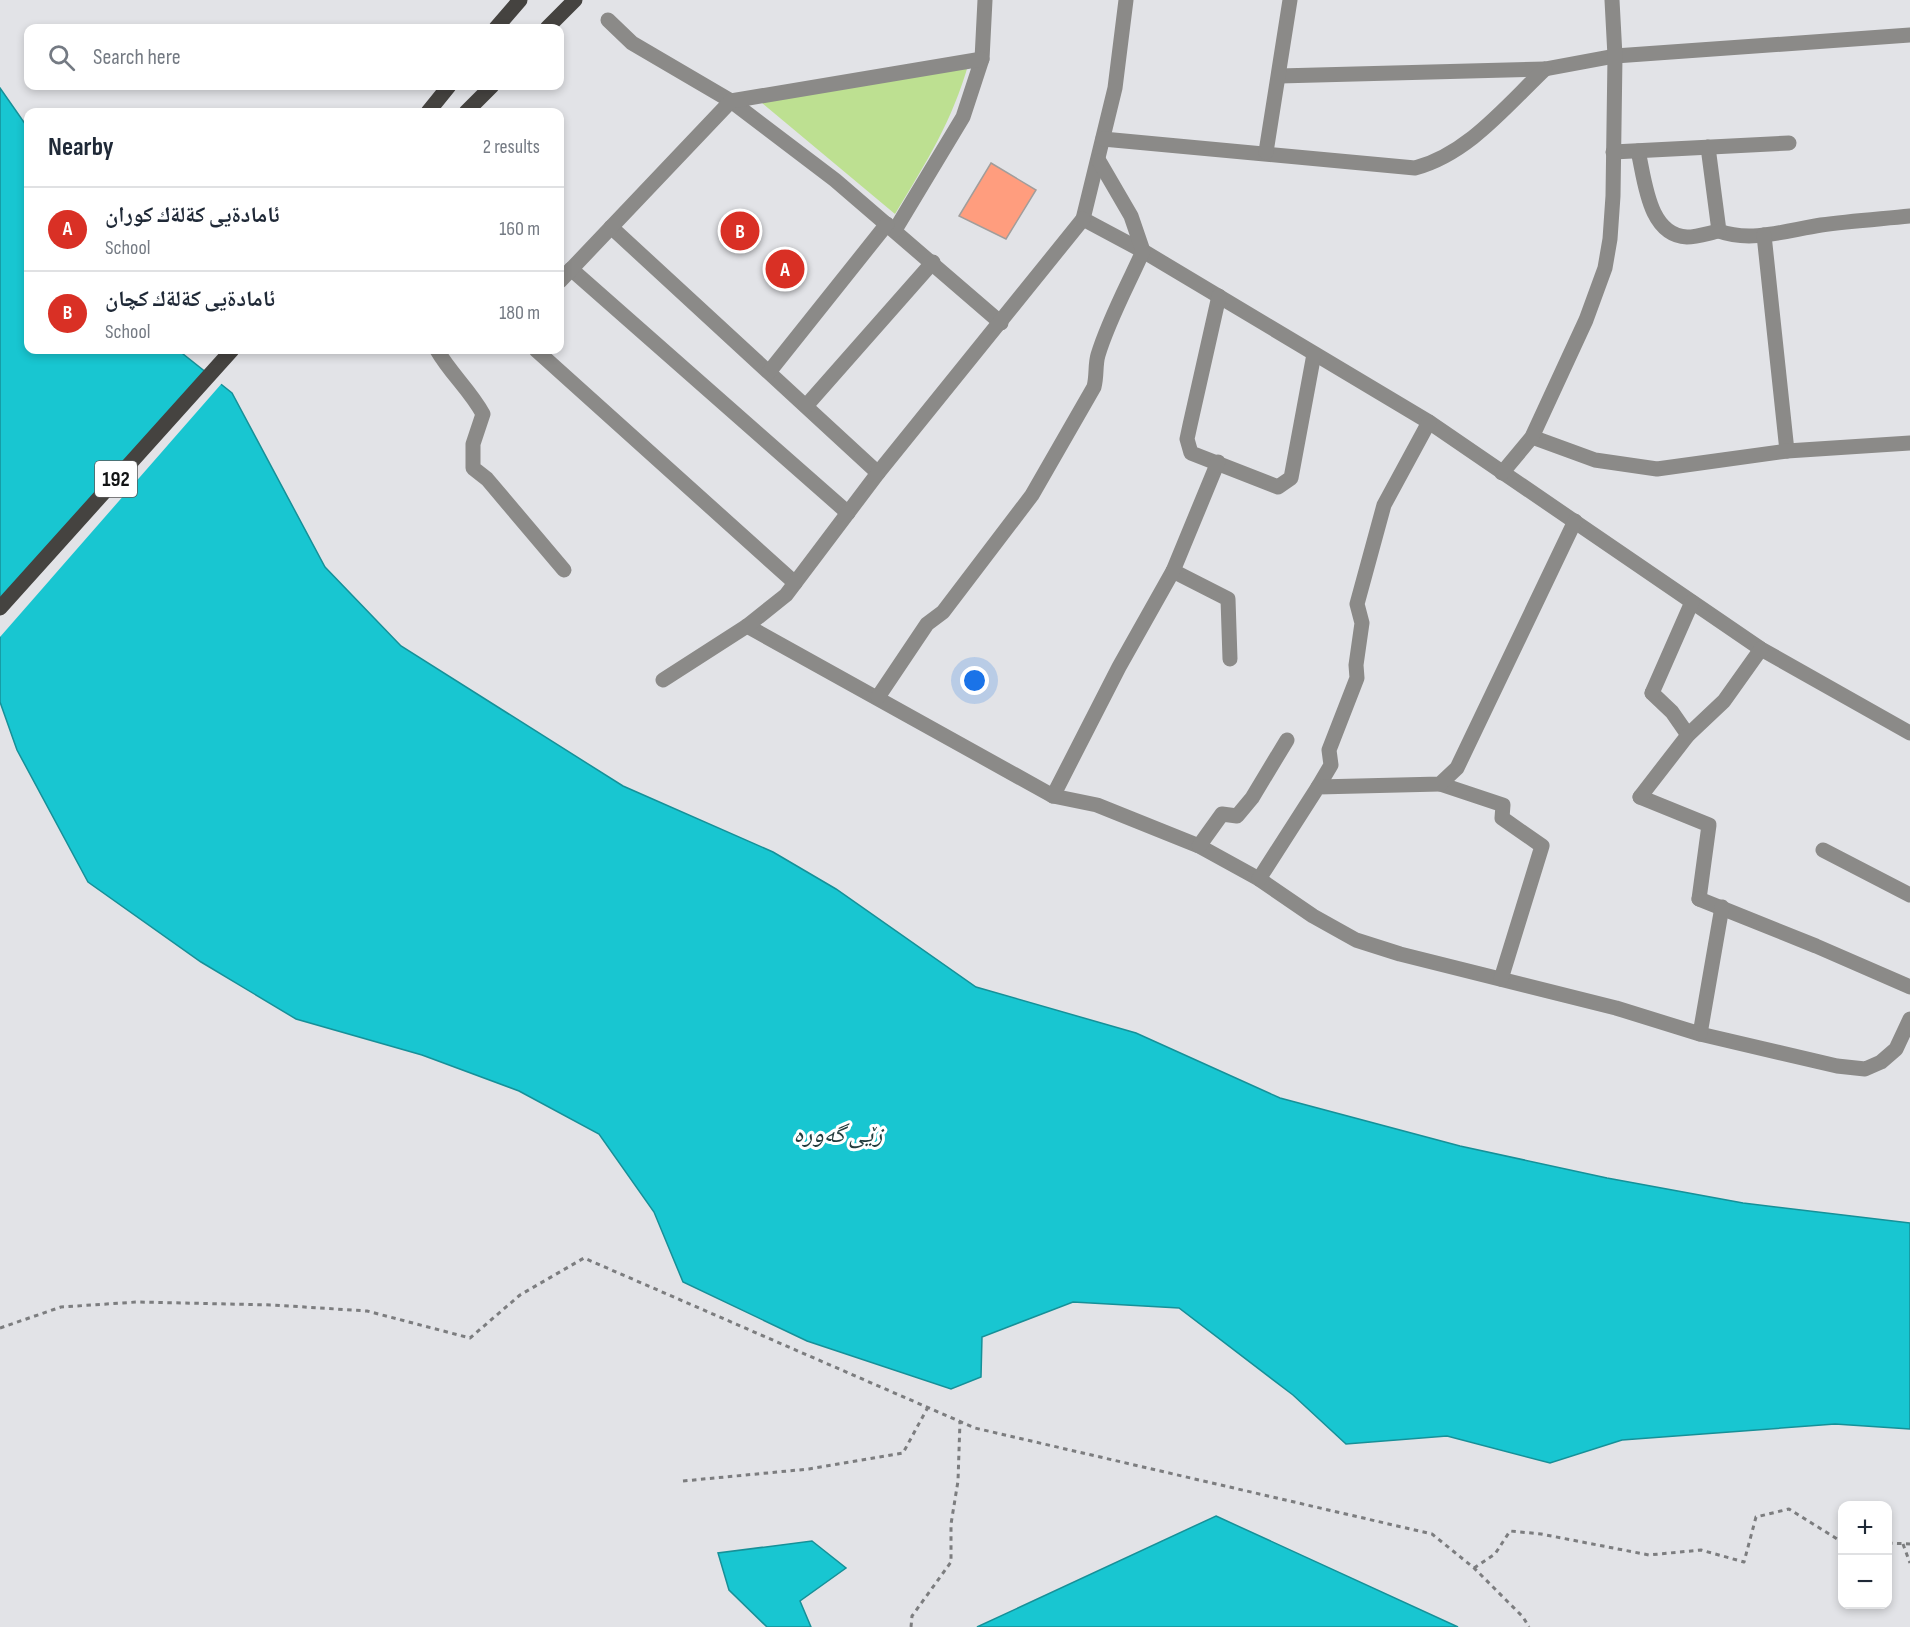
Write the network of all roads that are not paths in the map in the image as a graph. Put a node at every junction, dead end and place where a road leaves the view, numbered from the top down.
1 (520, 0) edge
2 (575, 0) edge
3 (985, 0) edge
4 (1126, 0) edge
5 (1290, 0) edge
6 (1612, 0) edge
7 (608, 20) dead end
8 (499, 24) edge
9 (551, 24) edge
10 (1910, 35) edge
11 (1615, 56) junction
12 (982, 59) junction
13 (1545, 69) junction
14 (1279, 76) junction
15 (446, 90) edge
16 (488, 90) edge
17 (730, 101) junction
18 (431, 108) edge
19 (470, 108) edge
20 (1103, 139) junction
21 (1789, 143) dead end
22 (1708, 147) junction
23 (1638, 151) junction
24 (1266, 152) junction
25 (1613, 152) junction
26 (1099, 160) junction
27 (1910, 216) edge
28 (1083, 219) junction
29 (611, 227) junction
30 (891, 227) junction
31 (1719, 231) junction
32 (1764, 235) junction
33 (1143, 251) junction
34 (933, 262) junction
35 (571, 269) junction
36 (564, 277) edge
37 (1219, 296) junction
38 (1001, 323) junction
39 (228, 354) edge
40 (439, 354) edge
41 (540, 354) edge
42 (1314, 354) junction
43 (770, 372) junction
44 (806, 406) junction
45 (1430, 422) junction
46 (1532, 437) junction
47 (1910, 443) edge
48 (1786, 451) junction
49 (1218, 462) junction
50 (878, 472) junction
51 (1502, 473) junction
52 (848, 513) junction
53 (1575, 521) junction
54 (564, 570) dead end
55 (1173, 571) junction
56 (795, 583) junction
57 (1692, 602) junction
58 (0, 608) edge
59 (747, 626) junction
60 (1761, 649) junction
61 (1230, 659) dead end
62 (663, 680) dead end
63 (878, 697) junction
64 (1910, 733) edge
65 (1688, 735) junction
66 (1287, 740) dead end
67 (1440, 784) junction
68 (1318, 787) junction
69 (1053, 796) junction
70 (1199, 846) junction
71 (1823, 850) dead end
72 (1259, 879) junction
73 (1910, 895) edge
74 (1722, 908) junction
75 (1500, 978) junction
76 (1910, 987) edge
77 (1910, 1019) edge
78 (1700, 1034) junction

1 - 8 main road
2 - 9 main road
3 - 12 street
4 - 20 street
5 - 14 street
6 - 11 street
7 - 17 street
10 - 11 street
11 - 13 street
11 - 25 street
12 - 17 street
12 - 30 street
13 - 14 street
13 - 24 street
14 - 24 street
15 - 18 main road
16 - 19 main road
17 - 29 street
17 - 30 street
20 - 24 street
20 - 26 street
21 - 22 street
22 - 23 street
22 - 31 street
23 - 25 street
23 - 31 street
25 - 46 street
26 - 28 street
26 - 33 street
27 - 32 street
28 - 33 street
28 - 38 street
29 - 35 street
29 - 43 street
30 - 34 street
30 - 43 street
31 - 32 street
32 - 48 street
33 - 37 street
33 - 63 street
34 - 38 street
34 - 44 street
35 - 36 street
35 - 52 street
37 - 42 street
37 - 49 street
38 - 50 street
39 - 58 main road, 192
40 - 54 street
41 - 56 street
42 - 45 street
42 - 49 street
43 - 44 street
44 - 50 street
45 - 51 street
45 - 68 street
46 - 48 street
46 - 51 street
47 - 48 street
49 - 55 street
50 - 52 street
51 - 53 street
52 - 56 street
53 - 57 street
53 - 67 street
55 - 61 street
55 - 69 street
56 - 59 street
57 - 60 street
57 - 65 street
59 - 62 street
59 - 63 street
60 - 64 street
60 - 65 street
63 - 69 street
65 - 74 street
66 - 70 street
67 - 68 street
67 - 75 street
68 - 72 street
69 - 70 street
70 - 72 street
71 - 73 street
72 - 75 street
74 - 76 street
74 - 78 street
75 - 78 street
77 - 78 street

